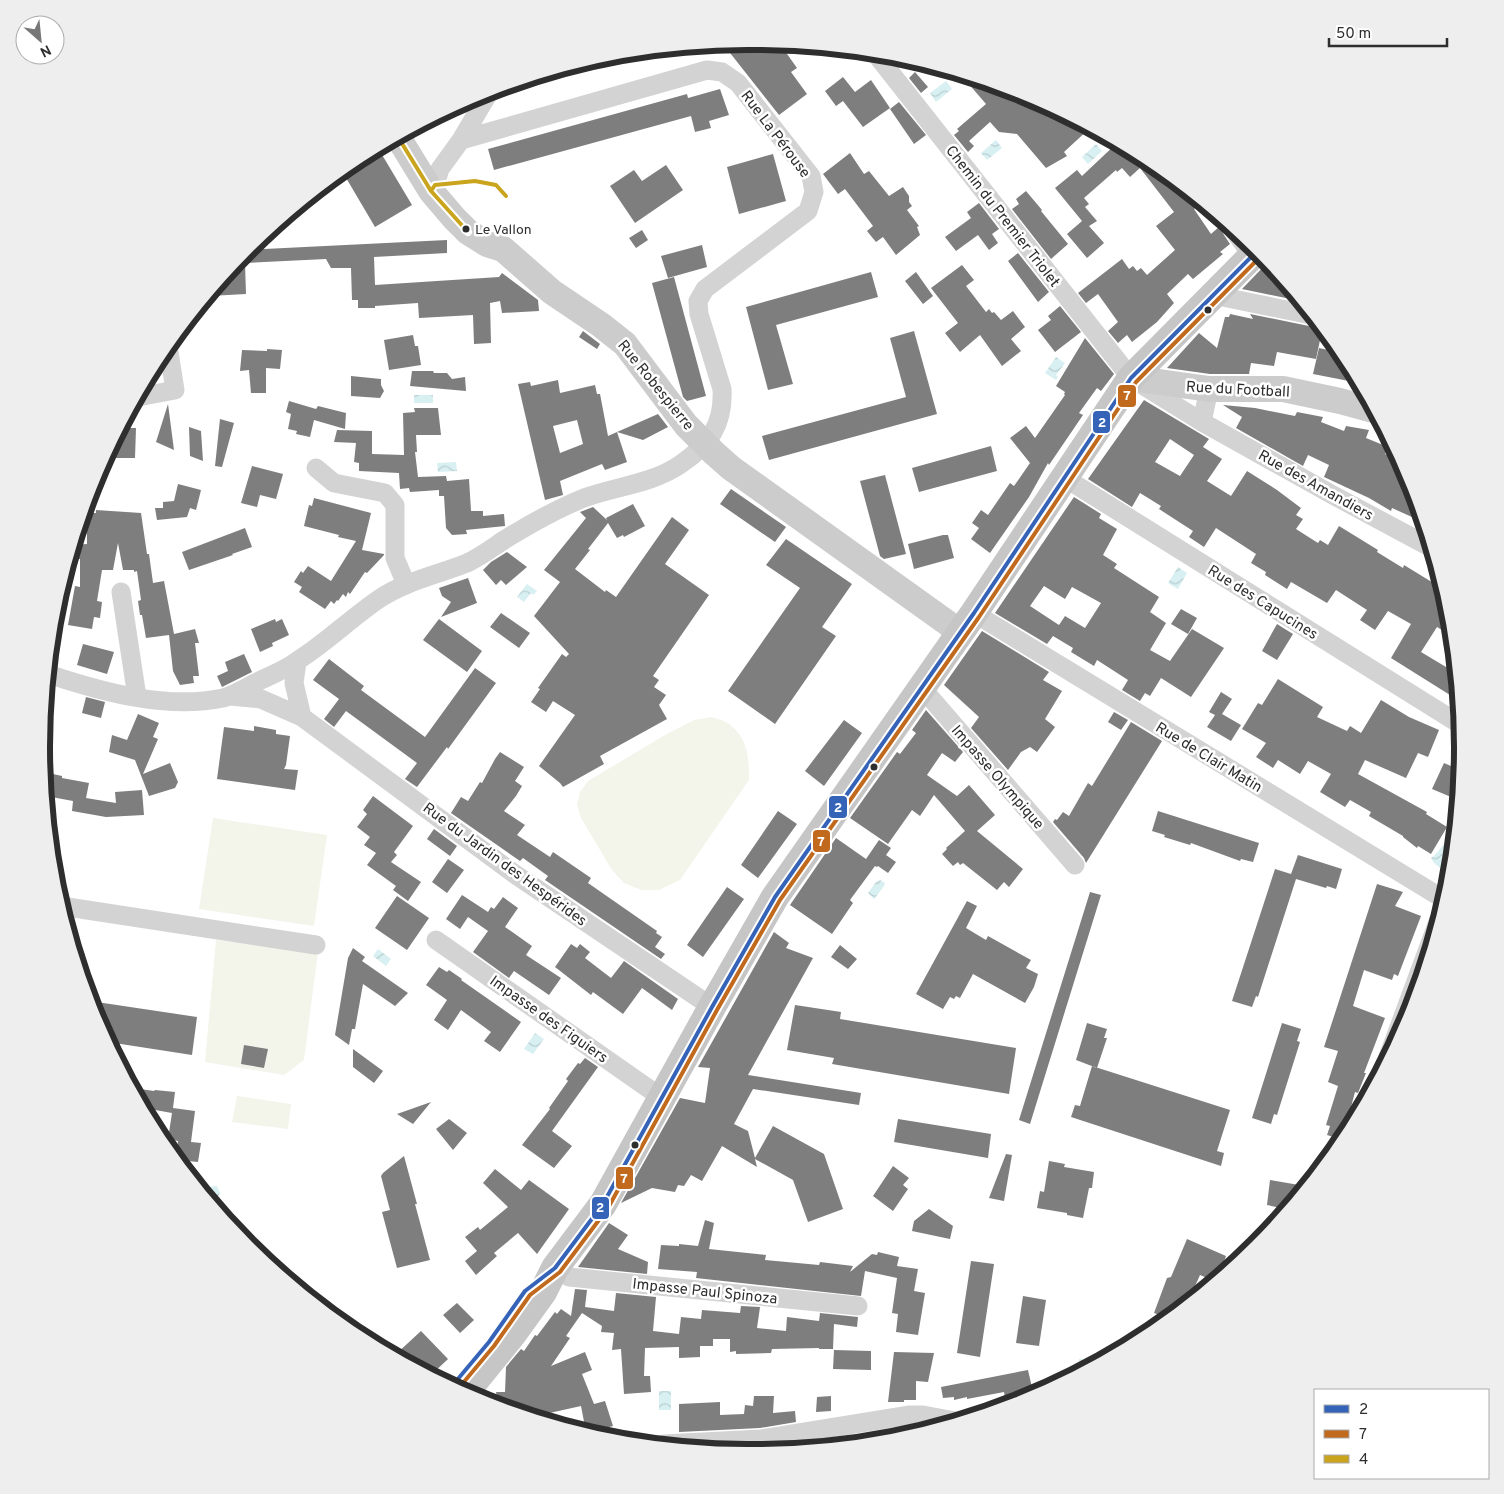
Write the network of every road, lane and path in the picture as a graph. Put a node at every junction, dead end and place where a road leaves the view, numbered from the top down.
1 (881, 61) edge
2 (484, 102) edge
3 (461, 140) junction
4 (401, 142) edge
5 (431, 192) junction
6 (1252, 256) edge
7 (1213, 295) junction
8 (1302, 313) edge
9 (170, 356) edge
10 (1131, 378) junction
11 (1209, 389) junction
12 (144, 396) edge
13 (1366, 408) edge
14 (1202, 422) junction
15 (705, 444) junction
16 (316, 468) dead end
17 (1065, 478) junction
18 (1423, 544) edge
19 (406, 584) junction
20 (120, 592) dead end
21 (967, 622) junction
22 (297, 662) junction
23 (54, 676) edge
24 (922, 688) junction
25 (230, 696) junction
26 (137, 698) junction
27 (302, 717) junction
28 (1453, 720) edge
29 (1074, 865) dead end
30 (1438, 896) edge
31 (69, 907) edge
32 (436, 940) dead end
33 (316, 945) dead end
34 (712, 1007) junction
35 (662, 1098) junction
36 (554, 1268) junction
37 (858, 1306) dead end
38 (457, 1380) edge
39 (470, 1386) edge
40 (942, 1419) edge
41 (695, 1442) edge

1 - 10 street, Chemin du Premier Triolet
2 - 3 street
3 - 5 street
3 - 15 street, Rue La Pérouse
4 - 5 street, Rue Robespierre
5 - 15 street, Rue Robespierre
6 - 7 main road
7 - 8 street
7 - 10 main road
9 - 12 street
10 - 11 street, Rue du Football
10 - 14 street, Rue des Amandiers
10 - 17 main road
11 - 13 street, Rue du Football
11 - 14 street
14 - 18 street, Rue des Amandiers
15 - 19 street
15 - 21 street, Rue Robespierre
16 - 19 street
17 - 21 main road
17 - 28 street, Rue des Capucines
19 - 22 street
20 - 26 street
21 - 24 main road
21 - 30 street, Rue de Clair Matin
22 - 25 street
22 - 27 street
23 - 26 street
24 - 29 street, Impasse Olympique
24 - 34 main road
25 - 26 street
25 - 27 street, Rue du Jardin des Hespérides
27 - 34 street, Rue du Jardin des Hespérides
31 - 33 street
32 - 35 street, Impasse des Figuiers
34 - 35 main road
35 - 36 main road
36 - 37 street, Impasse Paul Spinoza
36 - 38 main road
36 - 39 main road
40 - 41 street

